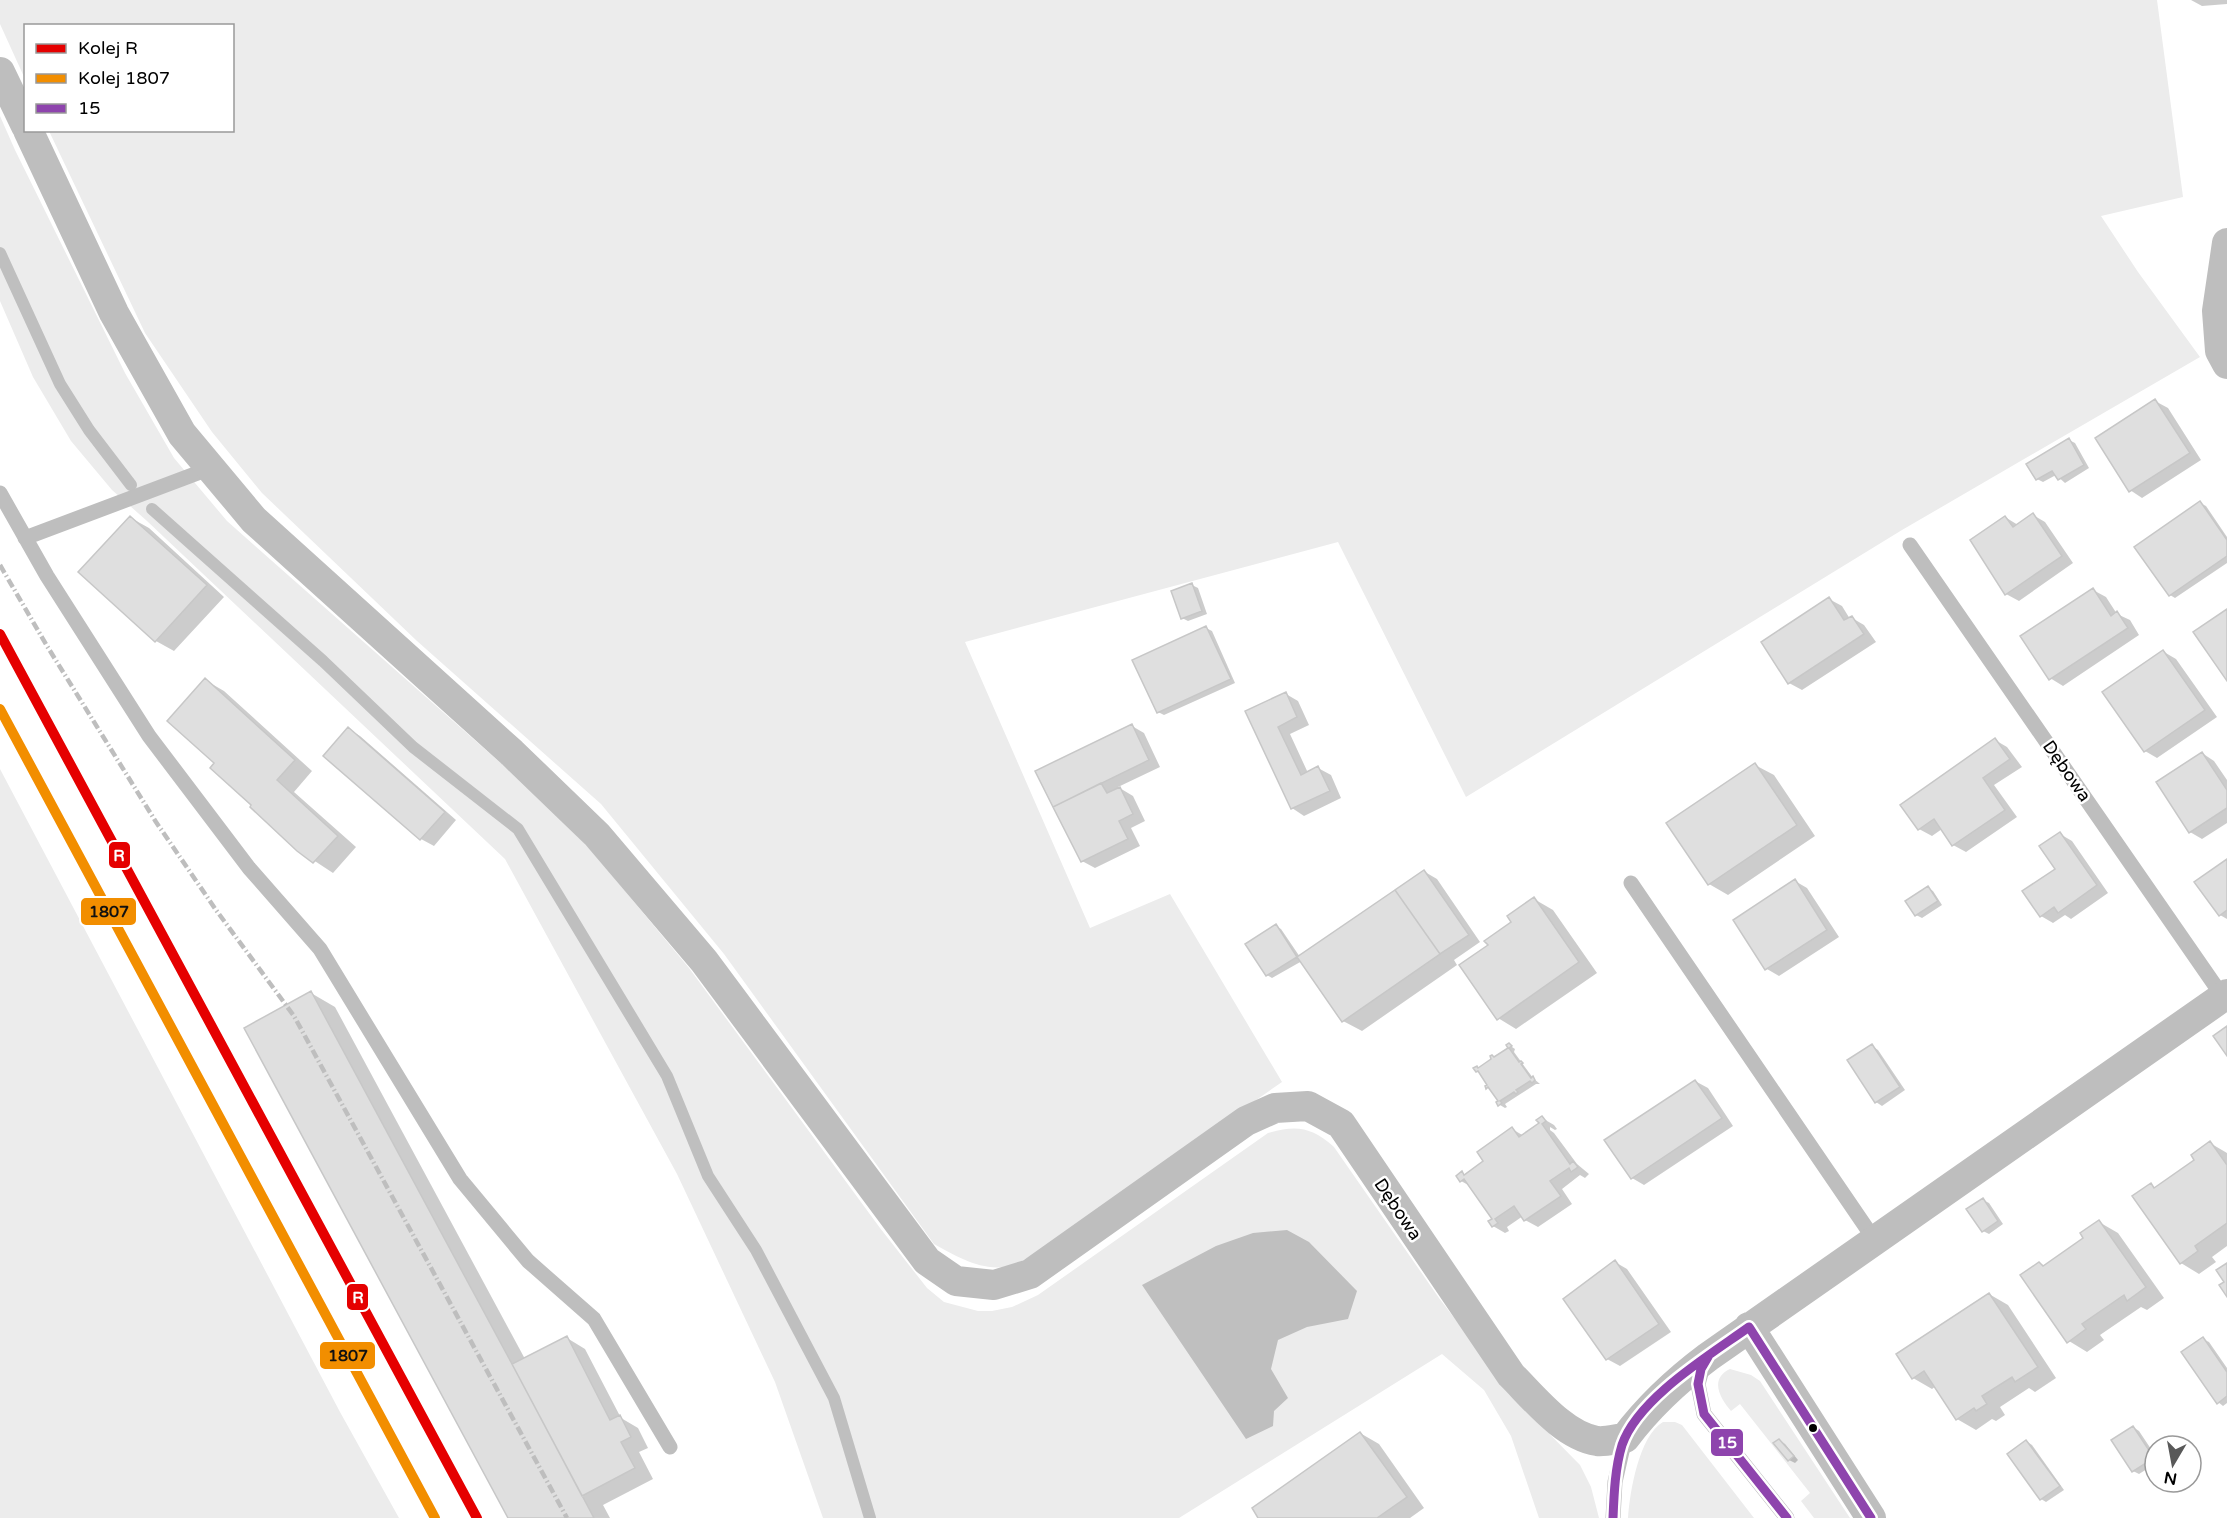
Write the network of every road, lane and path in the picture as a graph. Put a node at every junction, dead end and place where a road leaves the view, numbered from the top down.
1 (1, 78) edge
2 (24, 122) edge
3 (29, 132) edge
4 (2227, 243) edge
5 (2227, 364) edge
6 (211, 468) junction
7 (0, 493) edge
8 (25, 538) junction
9 (1910, 545) dead end
10 (1631, 882) dead end
11 (2225, 996) edge
12 (1874, 1239) junction
13 (1749, 1327) junction
14 (1708, 1357) junction
15 (1625, 1438) junction
16 (670, 1447) dead end
17 (1613, 1518) edge
18 (1787, 1518) edge
19 (1870, 1518) edge

1 - 2 street
3 - 6 street
4 - 5 street
6 - 8 lane
6 - 15 street, Dębowa
7 - 8 lane
8 - 16 lane
9 - 11 lane, Dębowa
10 - 12 lane
11 - 12 street, Dębowa
12 - 13 street, Dębowa
13 - 14 street, Dębowa
13 - 19 street
14 - 15 street, Dębowa
14 - 18 lane
15 - 17 lane

